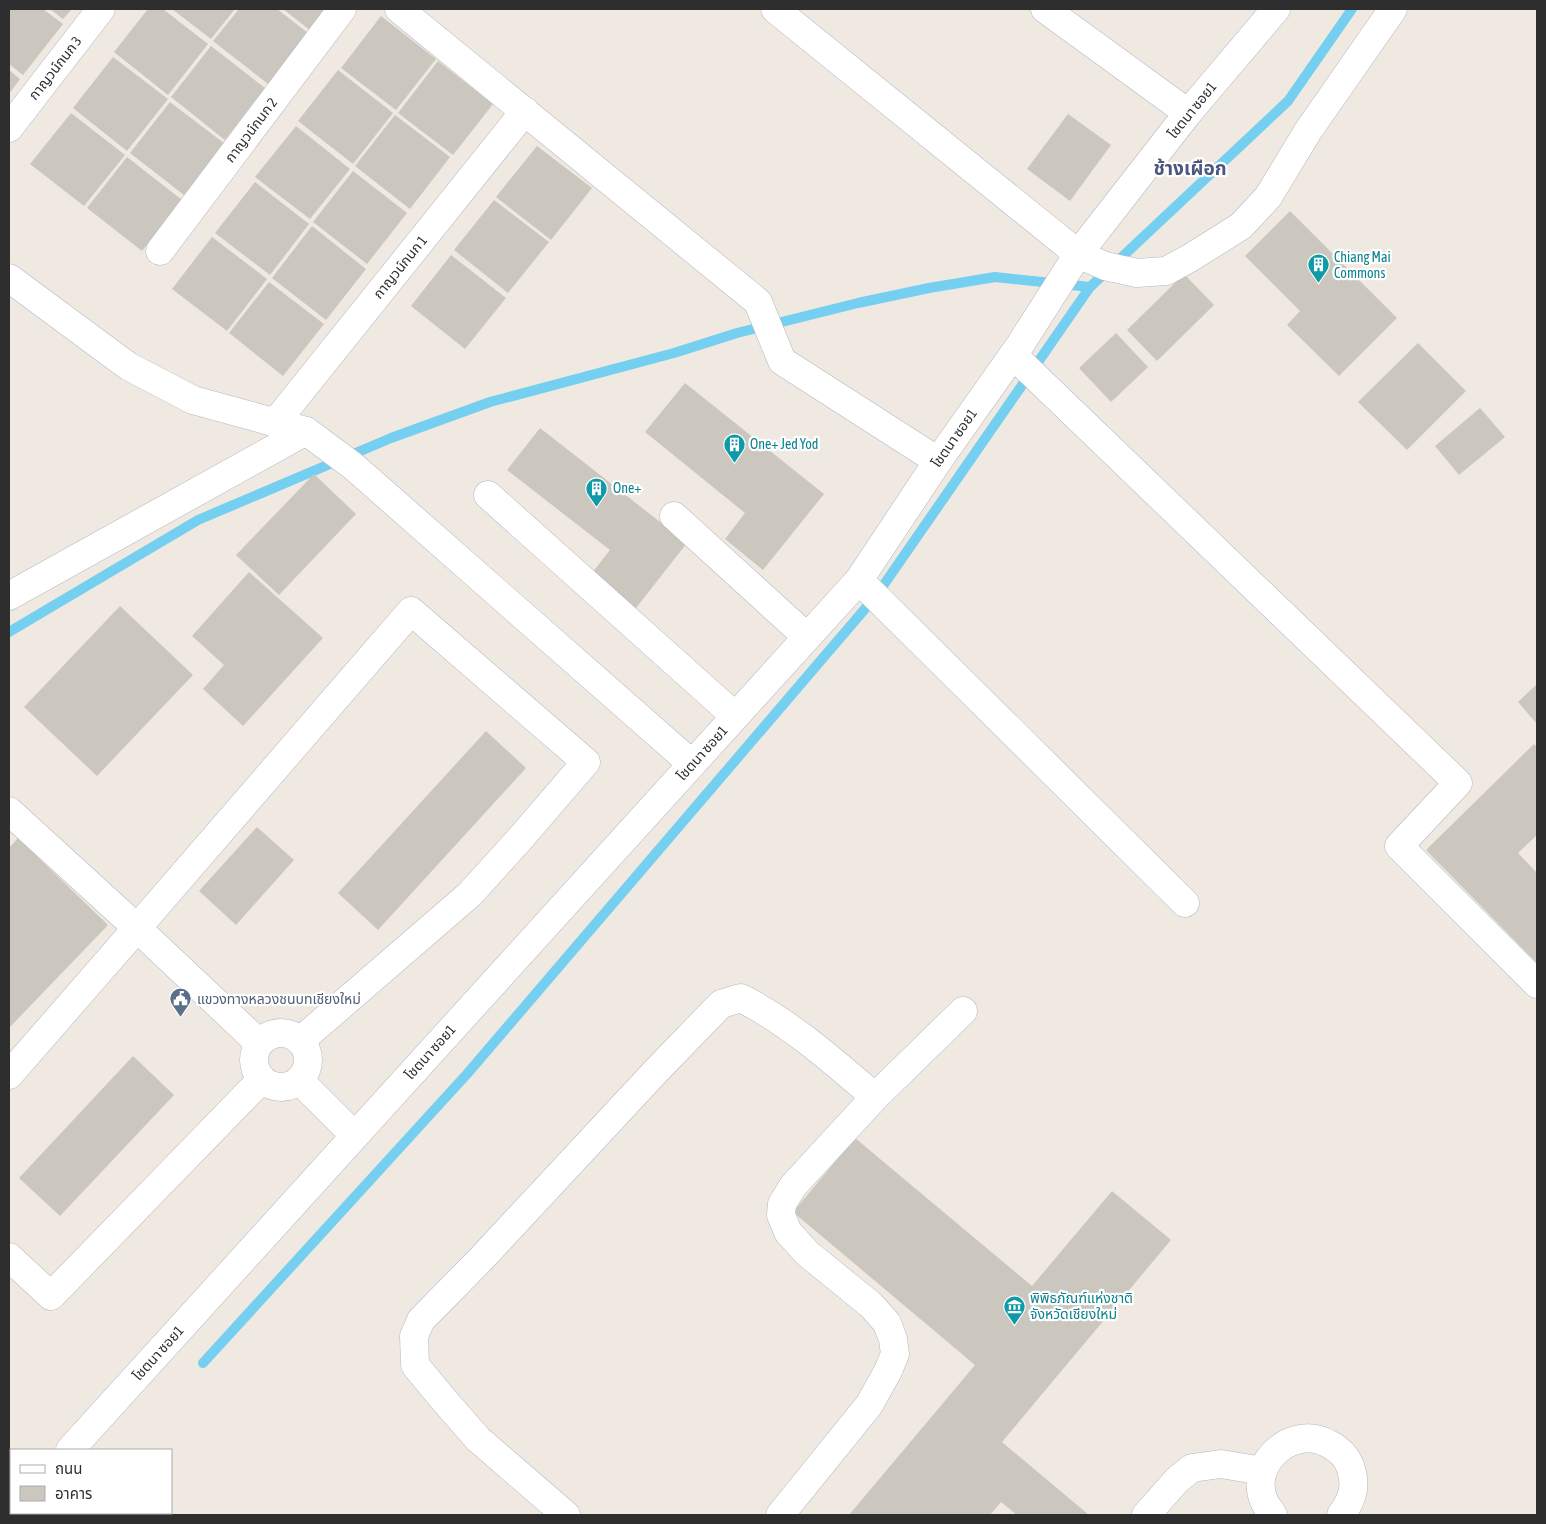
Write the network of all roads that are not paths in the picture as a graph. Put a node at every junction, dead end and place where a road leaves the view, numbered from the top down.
1 (101, 9) edge
2 (342, 9) edge
3 (399, 9) edge
4 (776, 9) edge
5 (1045, 9) edge
6 (1276, 9) edge
7 (1393, 9) edge
8 (525, 111) junction
9 (1188, 113) junction
10 (9, 128) edge
11 (160, 251) dead end
12 (1078, 254) junction
13 (9, 278) edge
14 (1012, 355) junction
15 (275, 423) junction
16 (306, 431) junction
17 (938, 461) junction
18 (488, 494) dead end
19 (674, 516) dead end
20 (859, 580) junction
21 (9, 596) edge
22 (808, 637) junction
23 (735, 716) junction
24 (692, 764) junction
25 (9, 811) edge
26 (1185, 903) dead end
27 (138, 928) junction
28 (1537, 984) edge
29 (963, 1011) dead end
30 (300, 1040) junction
31 (259, 1043) junction
32 (9, 1075) edge
33 (262, 1079) junction
34 (299, 1080) junction
35 (874, 1097) junction
36 (354, 1136) junction
37 (9, 1258) edge
38 (71, 1449) edge
39 (1263, 1472) junction
40 (566, 1515) edge
41 (780, 1515) edge
42 (1146, 1515) edge
43 (1273, 1515) edge
44 (1342, 1515) edge

1 - 10 street, กาญวน์กนก 3
2 - 11 street, กาญวน์กนก 2
3 - 8 street
4 - 12 street
5 - 9 street
6 - 9 street, โชตนา ซอย1
7 - 12 street
8 - 15 street, กาญวน์กนก 1
8 - 17 street
9 - 12 street, โชตนา ซอย1
12 - 14 street, โชตนา ซอย1
13 - 15 street
14 - 17 street, โชตนา ซอย1
14 - 28 street
15 - 16 street
16 - 21 street
16 - 24 street
17 - 20 street, โชตนา ซอย1
18 - 23 street
19 - 22 street
20 - 22 street, โชตนา ซอย1
20 - 26 street
22 - 23 street, โชตนา ซอย1
23 - 24 street, โชตนา ซอย1
24 - 36 street, โชตนา ซอย1
25 - 27 street
27 - 30 street
27 - 31 street
27 - 32 street
29 - 35 street
30 - 31 street
30 - 34 street
31 - 33 street
33 - 34 street
33 - 37 street
34 - 36 street
35 - 40 street
35 - 41 street
36 - 38 street, โชตนา ซอย1
39 - 42 street
39 - 43 street
39 - 44 street

